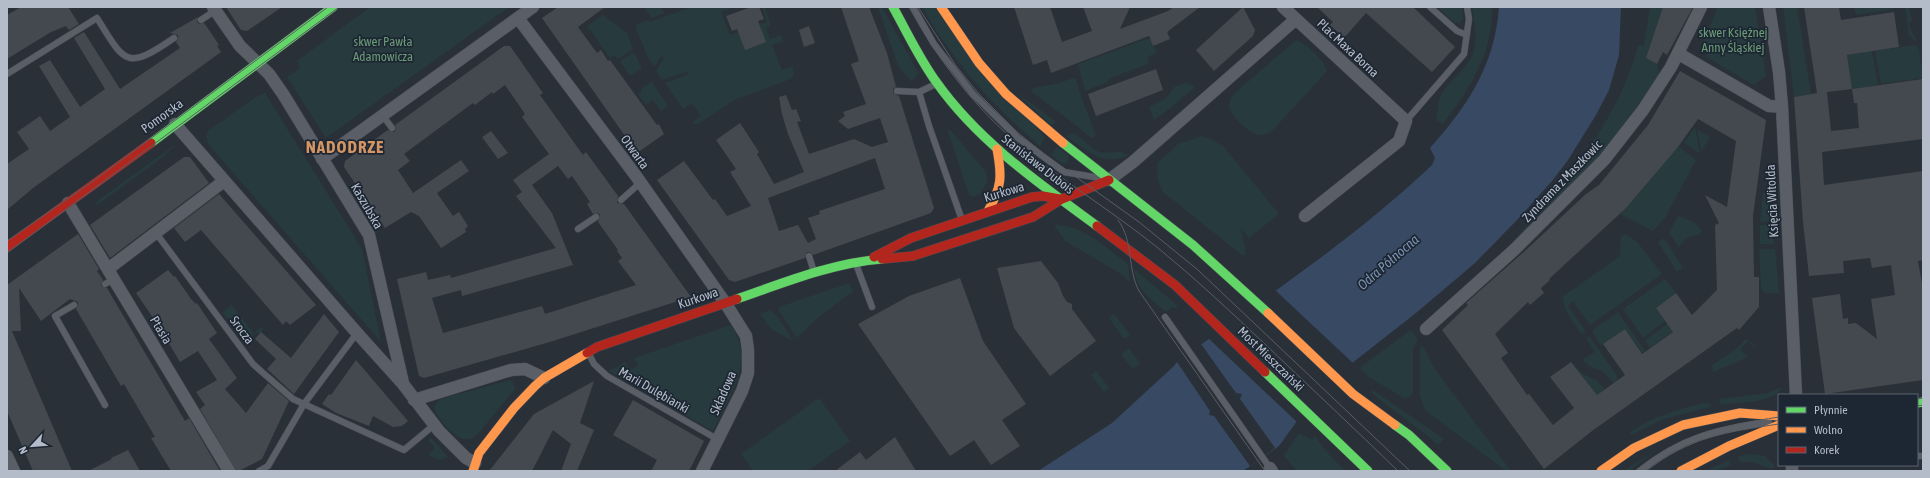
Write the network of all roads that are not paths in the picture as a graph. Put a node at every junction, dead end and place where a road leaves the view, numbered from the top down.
1 (333, 7) edge
2 (533, 7) edge
3 (894, 7) edge
4 (913, 7) edge
5 (941, 7) edge
6 (1284, 7) edge
7 (1430, 7) edge
8 (1467, 7) edge
9 (1701, 7) edge
10 (1769, 7) edge
11 (214, 9) edge
12 (518, 18) junction
13 (1296, 19) junction
14 (201, 20) dead end
15 (1467, 35) junction
16 (174, 38) dead end
17 (1678, 54) junction
18 (258, 63) junction
19 (7, 74) edge
20 (937, 83) junction
21 (898, 91) dead end
22 (919, 92) junction
23 (1782, 108) junction
24 (383, 116) junction
25 (1406, 121) junction
26 (175, 124) junction
27 (392, 128) dead end
28 (997, 149) junction
29 (322, 159) junction
30 (1108, 180) junction
31 (224, 181) junction
32 (640, 183) junction
33 (1062, 199) junction
34 (620, 200) dead end
35 (68, 203) junction
36 (988, 211) junction
37 (1305, 216) dead end
38 (596, 217) dead end
39 (962, 220) junction
40 (578, 229) dead end
41 (156, 233) junction
42 (7, 247) edge
43 (809, 256) dead end
44 (868, 260) junction
45 (856, 263) junction
46 (815, 274) junction
47 (109, 277) junction
48 (726, 304) junction
49 (74, 305) dead end
50 (872, 307) dead end
51 (1202, 310) joint
52 (1165, 317) dead end
53 (1426, 329) dead end
54 (357, 333) junction
55 (588, 352) junction
56 (544, 378) junction
57 (403, 384) junction
58 (1796, 394) edge
59 (414, 400) junction
60 (304, 404) junction
61 (105, 405) dead end
62 (1778, 416) edge
63 (1778, 421) edge
64 (434, 425) junction
65 (1778, 425) edge
66 (717, 439) junction
67 (7, 456) edge
68 (471, 464) edge
69 (1271, 469) edge
70 (14, 471) edge
71 (229, 471) edge
72 (259, 471) edge
73 (702, 471) edge
74 (1368, 471) edge
75 (1447, 471) edge
76 (1601, 471) edge
77 (1640, 471) edge
78 (1682, 471) edge

1 - 18 main road, Pomorska
2 - 12 street
3 - 20 main road, Stanisława Dubois
4 - 30 lane
5 - 30 main road
6 - 13 street, Plac Maxa Borna
7 - 15 lane
8 - 15 lane
9 - 17 street, Zyndrama z Maszkowic
10 - 23 street, Księcia Witolda
11 - 14 lane
11 - 18 street, Kaszubska
12 - 24 street
12 - 32 street, Otwarta
13 - 25 street, Plac Maxa Borna
13 - 30 street
15 - 25 lane
16 - 19 lane
17 - 23 street
17 - 53 street, Zyndrama z Maszkowic
18 - 26 main road, Pomorska
18 - 29 street, Kaszubska
20 - 22 lane
20 - 28 main road, Stanisława Dubois
21 - 22 lane
22 - 39 lane
23 - 58 street, Księcia Witolda
24 - 27 lane
24 - 29 street
25 - 37 street
26 - 31 street, Kaszubska
26 - 35 main road, Pomorska
28 - 33 main road, Stanisława Dubois
28 - 36 main road
29 - 57 street, Kaszubska
30 - 33 main road, Kurkowa
30 - 75 main road
31 - 41 street
31 - 54 street, Kaszubska
32 - 34 lane
32 - 48 street, Otwarta
33 - 36 main road, Kurkowa
33 - 44 main road, Kurkowa
33 - 51 main road, Stanisława Dubois
35 - 42 main road, Pomorska
35 - 47 street, Ptasia
36 - 39 main road, Kurkowa
38 - 40 lane
39 - 44 main road, Kurkowa
41 - 47 street
41 - 60 lane, Srocza
43 - 46 lane
44 - 45 main road, Kurkowa
45 - 46 main road, Kurkowa
45 - 50 lane
46 - 48 main road, Kurkowa
47 - 71 street, Ptasia
48 - 55 main road, Kurkowa
48 - 66 street, Składowa
49 - 61 lane
51 - 74 main road, Most Mieszczański
52 - 69 lane
54 - 57 street, Kaszubska
54 - 60 lane
55 - 56 main road, Kurkowa
55 - 66 lane, Marii Dulębianki
56 - 59 street
56 - 68 main road, Kurkowa
57 - 59 street, Kaszubska
59 - 64 street, Kaszubska
60 - 64 lane, Srocza
60 - 72 lane
62 - 76 main road
63 - 77 lane
64 - 68 street, Kaszubska
65 - 78 main road
66 - 73 street, Składowa
67 - 70 street

